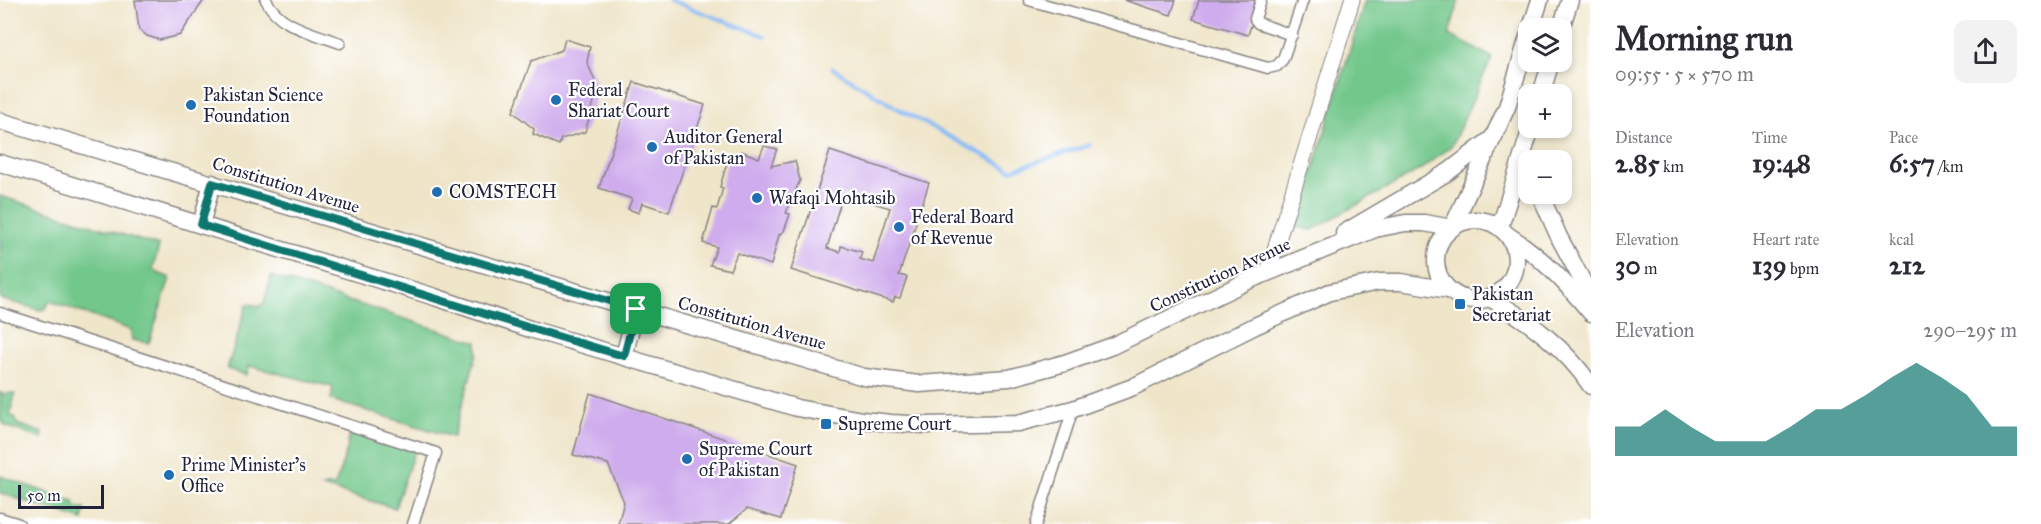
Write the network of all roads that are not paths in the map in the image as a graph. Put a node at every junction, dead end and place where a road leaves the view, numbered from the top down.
1 (266, 0) edge
2 (1029, 0) edge
3 (1261, 0) edge
4 (1303, 0) edge
5 (1352, 0) edge
6 (1540, 0) edge
7 (1570, 0) edge
8 (1534, 18) edge
9 (1564, 18) edge
10 (1292, 35) junction
11 (340, 43) dead end
12 (1518, 70) edge
13 (0, 120) edge
14 (1494, 137) junction
15 (0, 163) edge
16 (212, 183) junction
17 (1518, 184) edge
18 (1544, 204) edge
19 (201, 225) junction
20 (1452, 228) junction
21 (1504, 231) junction
22 (1319, 252) junction
23 (1268, 272) junction
24 (1449, 290) junction
25 (1591, 297) edge
26 (1490, 298) junction
27 (636, 309) junction
28 (0, 313) edge
29 (1591, 313) edge
30 (624, 356) junction
31 (1591, 386) edge
32 (1073, 409) junction
33 (0, 518) edge
34 (19, 524) edge
35 (413, 524) edge
36 (1035, 524) edge

1 - 11 street
2 - 10 street
3 - 10 street
4 - 10 street
5 - 23 street
6 - 8 main road
7 - 9 main road
12 - 14 main road
13 - 16 main road, Constitution Avenue
14 - 20 main road
14 - 22 main road
15 - 19 main road
16 - 19 main road
16 - 27 main road, Constitution Avenue
17 - 21 main road
18 - 25 main road
19 - 30 main road
20 - 21 main road
20 - 22 main road, Constitution Avenue
20 - 24 main road
21 - 26 main road
21 - 29 main road
22 - 23 main road, Constitution Avenue
23 - 27 main road, Constitution Avenue
24 - 26 main road
24 - 32 main road
26 - 31 main road
27 - 30 main road
28 - 35 street
30 - 32 main road
32 - 36 street
33 - 34 street

